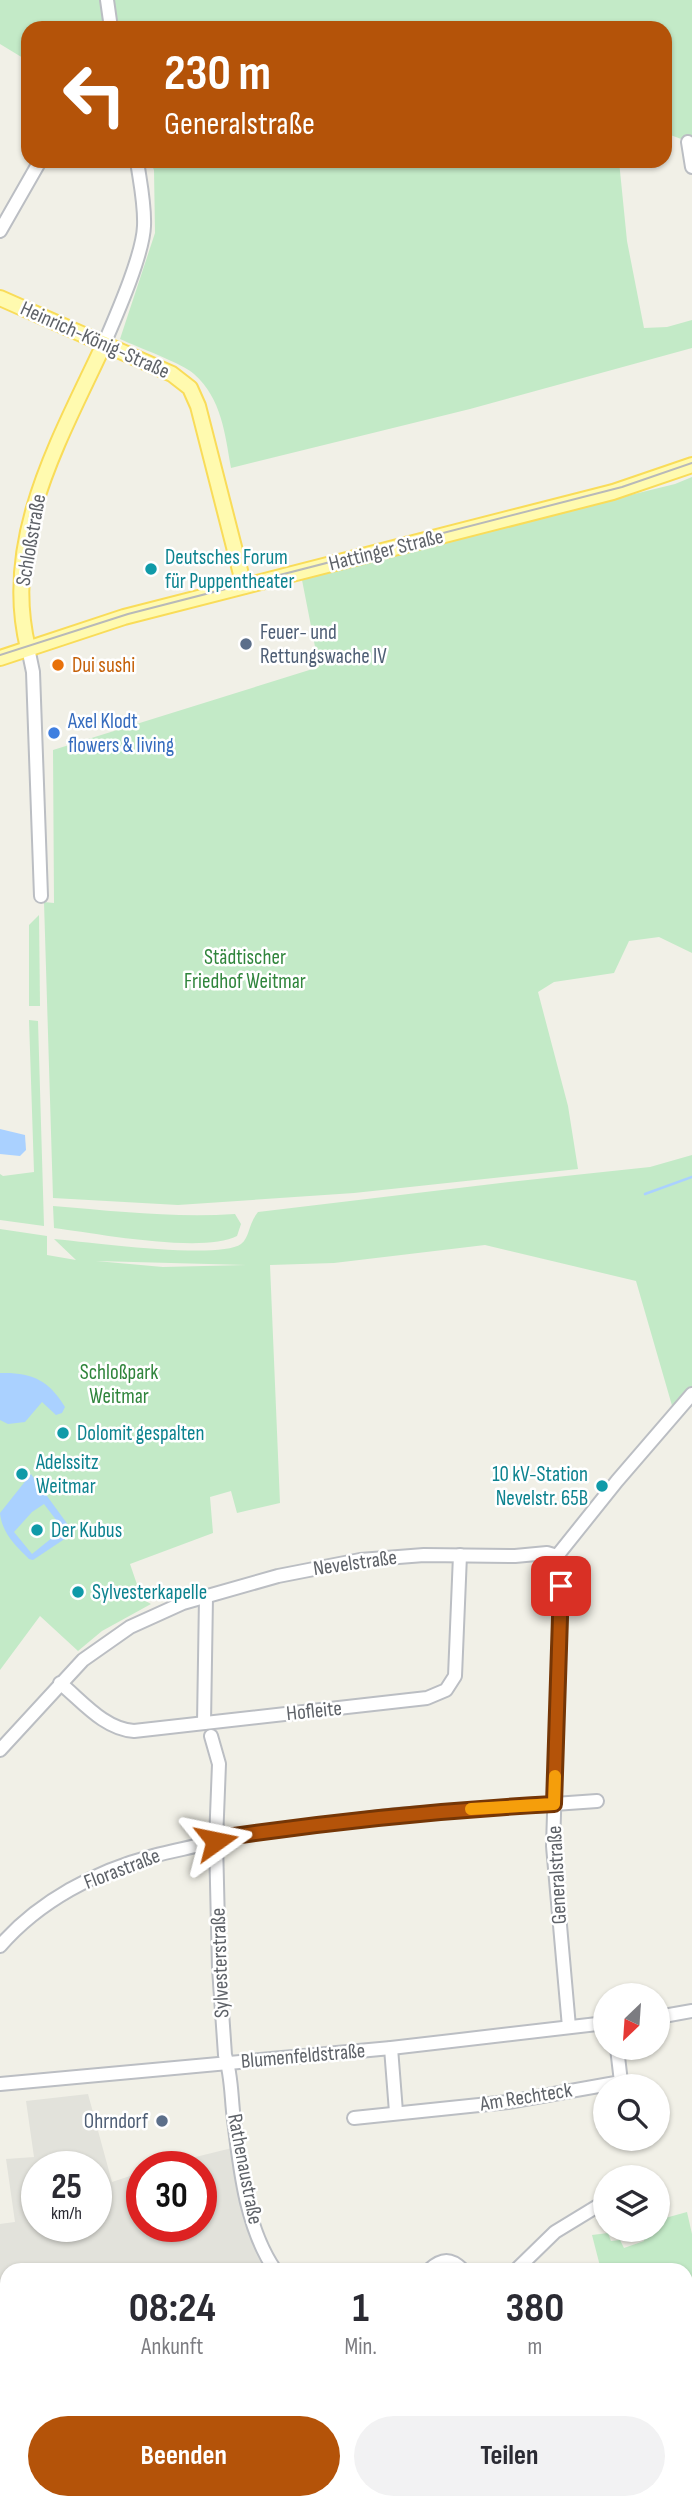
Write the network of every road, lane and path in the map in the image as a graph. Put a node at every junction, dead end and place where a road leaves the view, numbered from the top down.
1 (107, 0) edge
2 (110, 21) edge
3 (688, 142) dead end
4 (692, 167) edge
5 (36, 168) edge
6 (138, 168) edge
7 (0, 231) edge
8 (0, 298) edge
9 (104, 344) junction
10 (692, 466) edge
11 (244, 586) junction
12 (28, 648) junction
13 (0, 658) edge
14 (41, 896) dead end
15 (692, 1394) edge
16 (460, 1555) junction
17 (557, 1556) junction
18 (206, 1597) junction
19 (60, 1683) junction
20 (204, 1723) junction
21 (211, 1736) dead end
22 (0, 1750) edge
23 (597, 1801) dead end
24 (554, 1804) junction
25 (216, 1841) junction
26 (0, 1946) edge
27 (692, 2011) edge
28 (670, 2015) edge
29 (593, 2024) edge
30 (569, 2027) junction
31 (391, 2048) junction
32 (618, 2060) edge
33 (228, 2063) junction
34 (0, 2084) edge
35 (396, 2112) junction
36 (354, 2118) dead end
37 (593, 2209) edge
38 (271, 2263) edge
39 (436, 2263) edge
40 (457, 2263) edge
41 (523, 2263) edge

1 - 2 street
3 - 4 street
5 - 7 street
6 - 9 street, Schloßstraße
8 - 9 main road, Heinrich-König-Straße
9 - 11 main road, Heinrich-König-Straße
9 - 12 main road, Schloßstraße
10 - 11 main road, Hattinger Straße
11 - 12 main road, Hattinger Straße
12 - 13 main road, Hattinger Straße
12 - 14 street, Schloßstraße
15 - 17 street
16 - 17 street, Nevelstraße
16 - 18 street, Nevelstraße
16 - 20 street, Hofleite
17 - 24 street, Generalstraße
18 - 19 street, Nevelstraße
18 - 20 street
19 - 20 street, Hofleite
19 - 22 street, Nevelstraße
21 - 25 street, Sylvesterstraße
23 - 24 street, Florastraße
24 - 25 street, Florastraße
24 - 30 street, Generalstraße
25 - 26 street, Florastraße
25 - 33 street, Sylvesterstraße
27 - 28 street
29 - 30 street, Blumenfeldstraße
30 - 31 street, Blumenfeldstraße
31 - 33 street, Blumenfeldstraße
31 - 35 street
32 - 35 street, Am Rechteck
33 - 34 street, Blumenfeldstraße
33 - 38 street, Rathenaustraße
35 - 36 street, Am Rechteck
37 - 41 street
39 - 40 street

